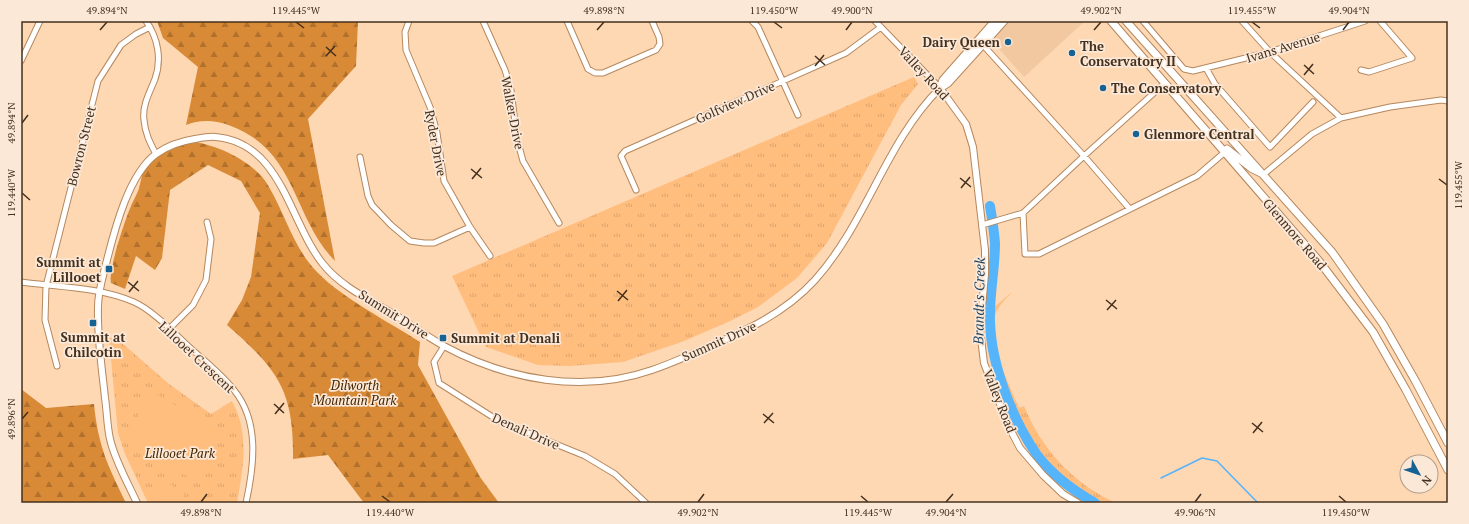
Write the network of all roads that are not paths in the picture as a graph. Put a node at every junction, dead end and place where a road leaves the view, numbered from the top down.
1 (40, 21) edge
2 (146, 21) edge
3 (408, 21) edge
4 (483, 21) edge
5 (567, 21) edge
6 (652, 21) edge
7 (752, 21) edge
8 (874, 21) edge
9 (995, 21) edge
10 (1004, 21) edge
11 (1111, 21) edge
12 (1126, 21) edge
13 (1143, 21) edge
14 (1242, 21) edge
15 (1365, 21) edge
16 (1380, 21) edge
17 (150, 27) junction
18 (881, 27) junction
19 (983, 45) junction
20 (1270, 52) junction
21 (21, 61) edge
22 (1203, 69) junction
23 (1361, 70) dead end
24 (782, 81) junction
25 (1165, 83) junction
26 (940, 88) junction
27 (1448, 101) edge
28 (1313, 102) dead end
29 (798, 115) dead end
30 (1341, 118) junction
31 (1212, 136) junction
32 (1225, 152) junction
33 (156, 154) junction
34 (1084, 156) junction
35 (360, 157) dead end
36 (1264, 174) junction
37 (636, 190) dead end
38 (1129, 208) junction
39 (1023, 214) junction
40 (207, 222) dead end
41 (559, 223) dead end
42 (982, 225) junction
43 (470, 227) junction
44 (490, 256) dead end
45 (21, 282) edge
46 (46, 286) junction
47 (100, 293) junction
48 (169, 329) junction
49 (444, 346) junction
50 (57, 366) dead end
51 (1448, 443) edge
52 (1448, 470) edge
53 (138, 503) edge
54 (246, 503) edge
55 (646, 503) edge
56 (1078, 503) edge

1 - 21 street
2 - 17 street
3 - 43 street, Ryder Drive
4 - 41 street, Walker Drive
5 - 6 street
7 - 24 street
8 - 18 street, Valley Road
9 - 26 main road, Summit Drive
10 - 19 main road, Summit Drive
11 - 25 main road, Glenmore Road
12 - 36 main road, Glenmore Road
13 - 22 street
14 - 20 street
15 - 20 street, Ivans Avenue
16 - 23 street
17 - 33 street
17 - 46 street, Bowron Street
18 - 24 street, Golfview Drive
18 - 26 street, Valley Road
19 - 26 main road, Summit Drive
19 - 34 street
20 - 22 street, Ivans Avenue
20 - 30 street
22 - 28 street
24 - 29 street
24 - 37 street, Golfview Drive
25 - 31 main road, Glenmore Road
25 - 34 street
26 - 42 street, Valley Road
26 - 49 street, Summit Drive
27 - 30 street
30 - 36 street
31 - 32 main road, Glenmore Road
31 - 36 main road
32 - 38 street
32 - 52 main road, Glenmore Road
33 - 47 street, Summit Drive
33 - 49 street, Summit Drive
34 - 38 street
34 - 39 street
35 - 43 street
36 - 51 main road, Glenmore Road
38 - 39 street
39 - 42 street
40 - 48 street
42 - 56 street, Valley Road
43 - 44 street, Ryder Drive
45 - 46 street, Lillooet Crescent
46 - 47 street, Lillooet Crescent
46 - 50 street, Bowron Street
47 - 48 street, Lillooet Crescent
47 - 53 street, Summit Drive
48 - 54 street, Lillooet Crescent
49 - 55 street, Denali Drive

